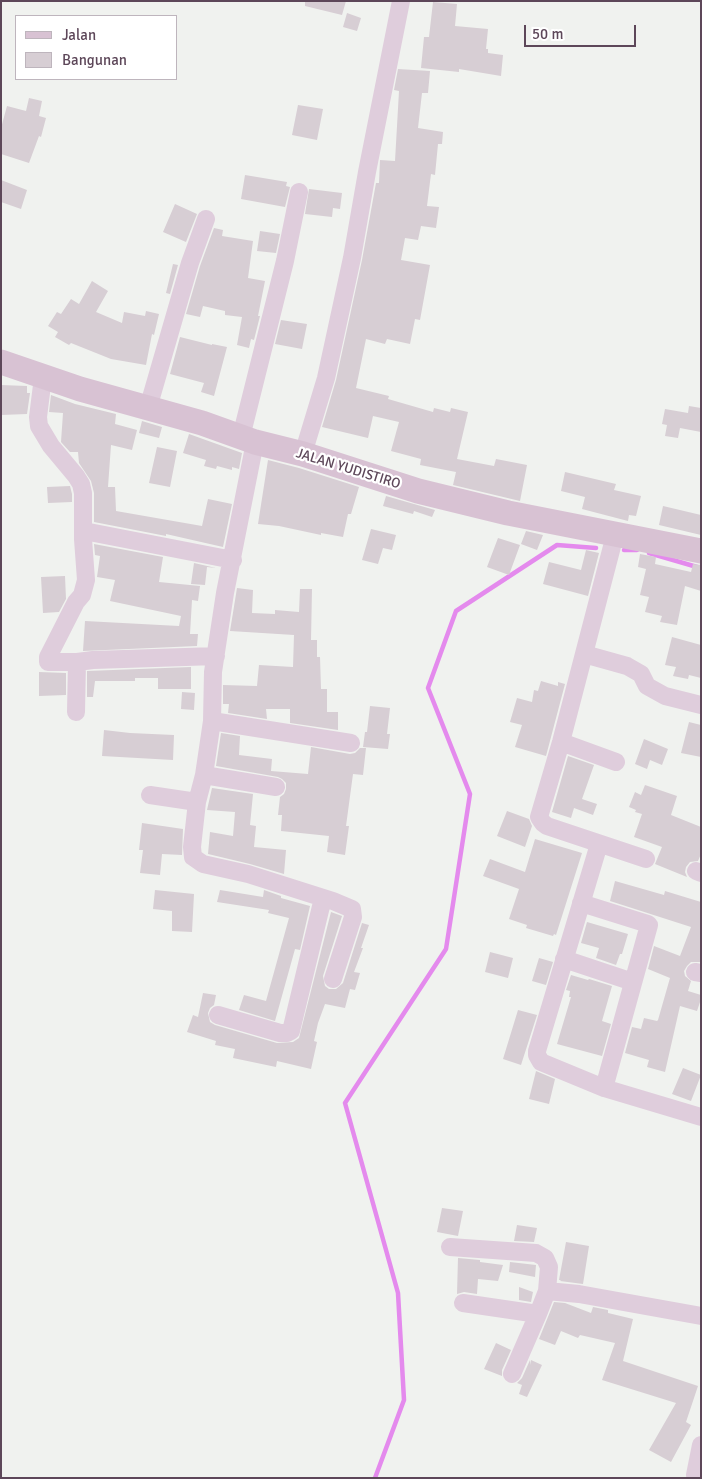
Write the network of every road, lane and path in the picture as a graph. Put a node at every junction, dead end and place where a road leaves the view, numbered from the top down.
1 (401, 1) edge
2 (299, 192) dead end
3 (206, 219) dead end
4 (1, 362) edge
5 (43, 377) junction
6 (148, 408) junction
7 (248, 440) junction
8 (303, 454) junction
9 (84, 531) junction
10 (615, 535) junction
11 (701, 551) edge
12 (232, 560) junction
13 (584, 654) junction
14 (216, 656) junction
15 (77, 662) junction
16 (701, 705) edge
17 (76, 712) dead end
18 (212, 721) junction
19 (561, 742) junction
20 (351, 743) dead end
21 (616, 762) dead end
22 (204, 775) junction
23 (276, 787) dead end
24 (150, 795) dead end
25 (197, 802) junction
26 (598, 844) junction
27 (646, 859) dead end
28 (323, 898) junction
29 (581, 903) junction
30 (564, 959) junction
31 (334, 980) dead end
32 (633, 982) junction
33 (218, 1015) dead end
34 (604, 1088) junction
35 (701, 1117) edge
36 (450, 1247) dead end
37 (546, 1291) junction
38 (463, 1303) dead end
39 (538, 1314) junction
40 (701, 1316) edge
41 (512, 1374) dead end
42 (701, 1446) edge
43 (695, 1475) dead end

1 - 8 street
2 - 7 street
3 - 6 street
4 - 5 street, JALAN YUDISTIRO
5 - 6 street, JALAN YUDISTIRO
5 - 9 street
6 - 7 street, JALAN YUDISTIRO
7 - 8 street, JALAN YUDISTIRO
7 - 12 street
8 - 10 street, JALAN YUDISTIRO
9 - 12 street
9 - 15 street
10 - 11 street, JALAN YUDISTIRO
10 - 13 street
12 - 14 street
13 - 16 street
13 - 19 street
14 - 15 street
14 - 18 street
15 - 17 street
18 - 20 street
18 - 22 street
19 - 21 street
19 - 26 street
22 - 23 street
22 - 25 street
24 - 25 street
25 - 28 street
26 - 27 street
26 - 29 street
28 - 31 street
28 - 33 street
29 - 30 street
29 - 32 street
30 - 32 street
30 - 34 street
32 - 34 street
34 - 35 street
36 - 37 street
37 - 39 street
37 - 40 street
38 - 39 street
39 - 41 street
42 - 43 street

